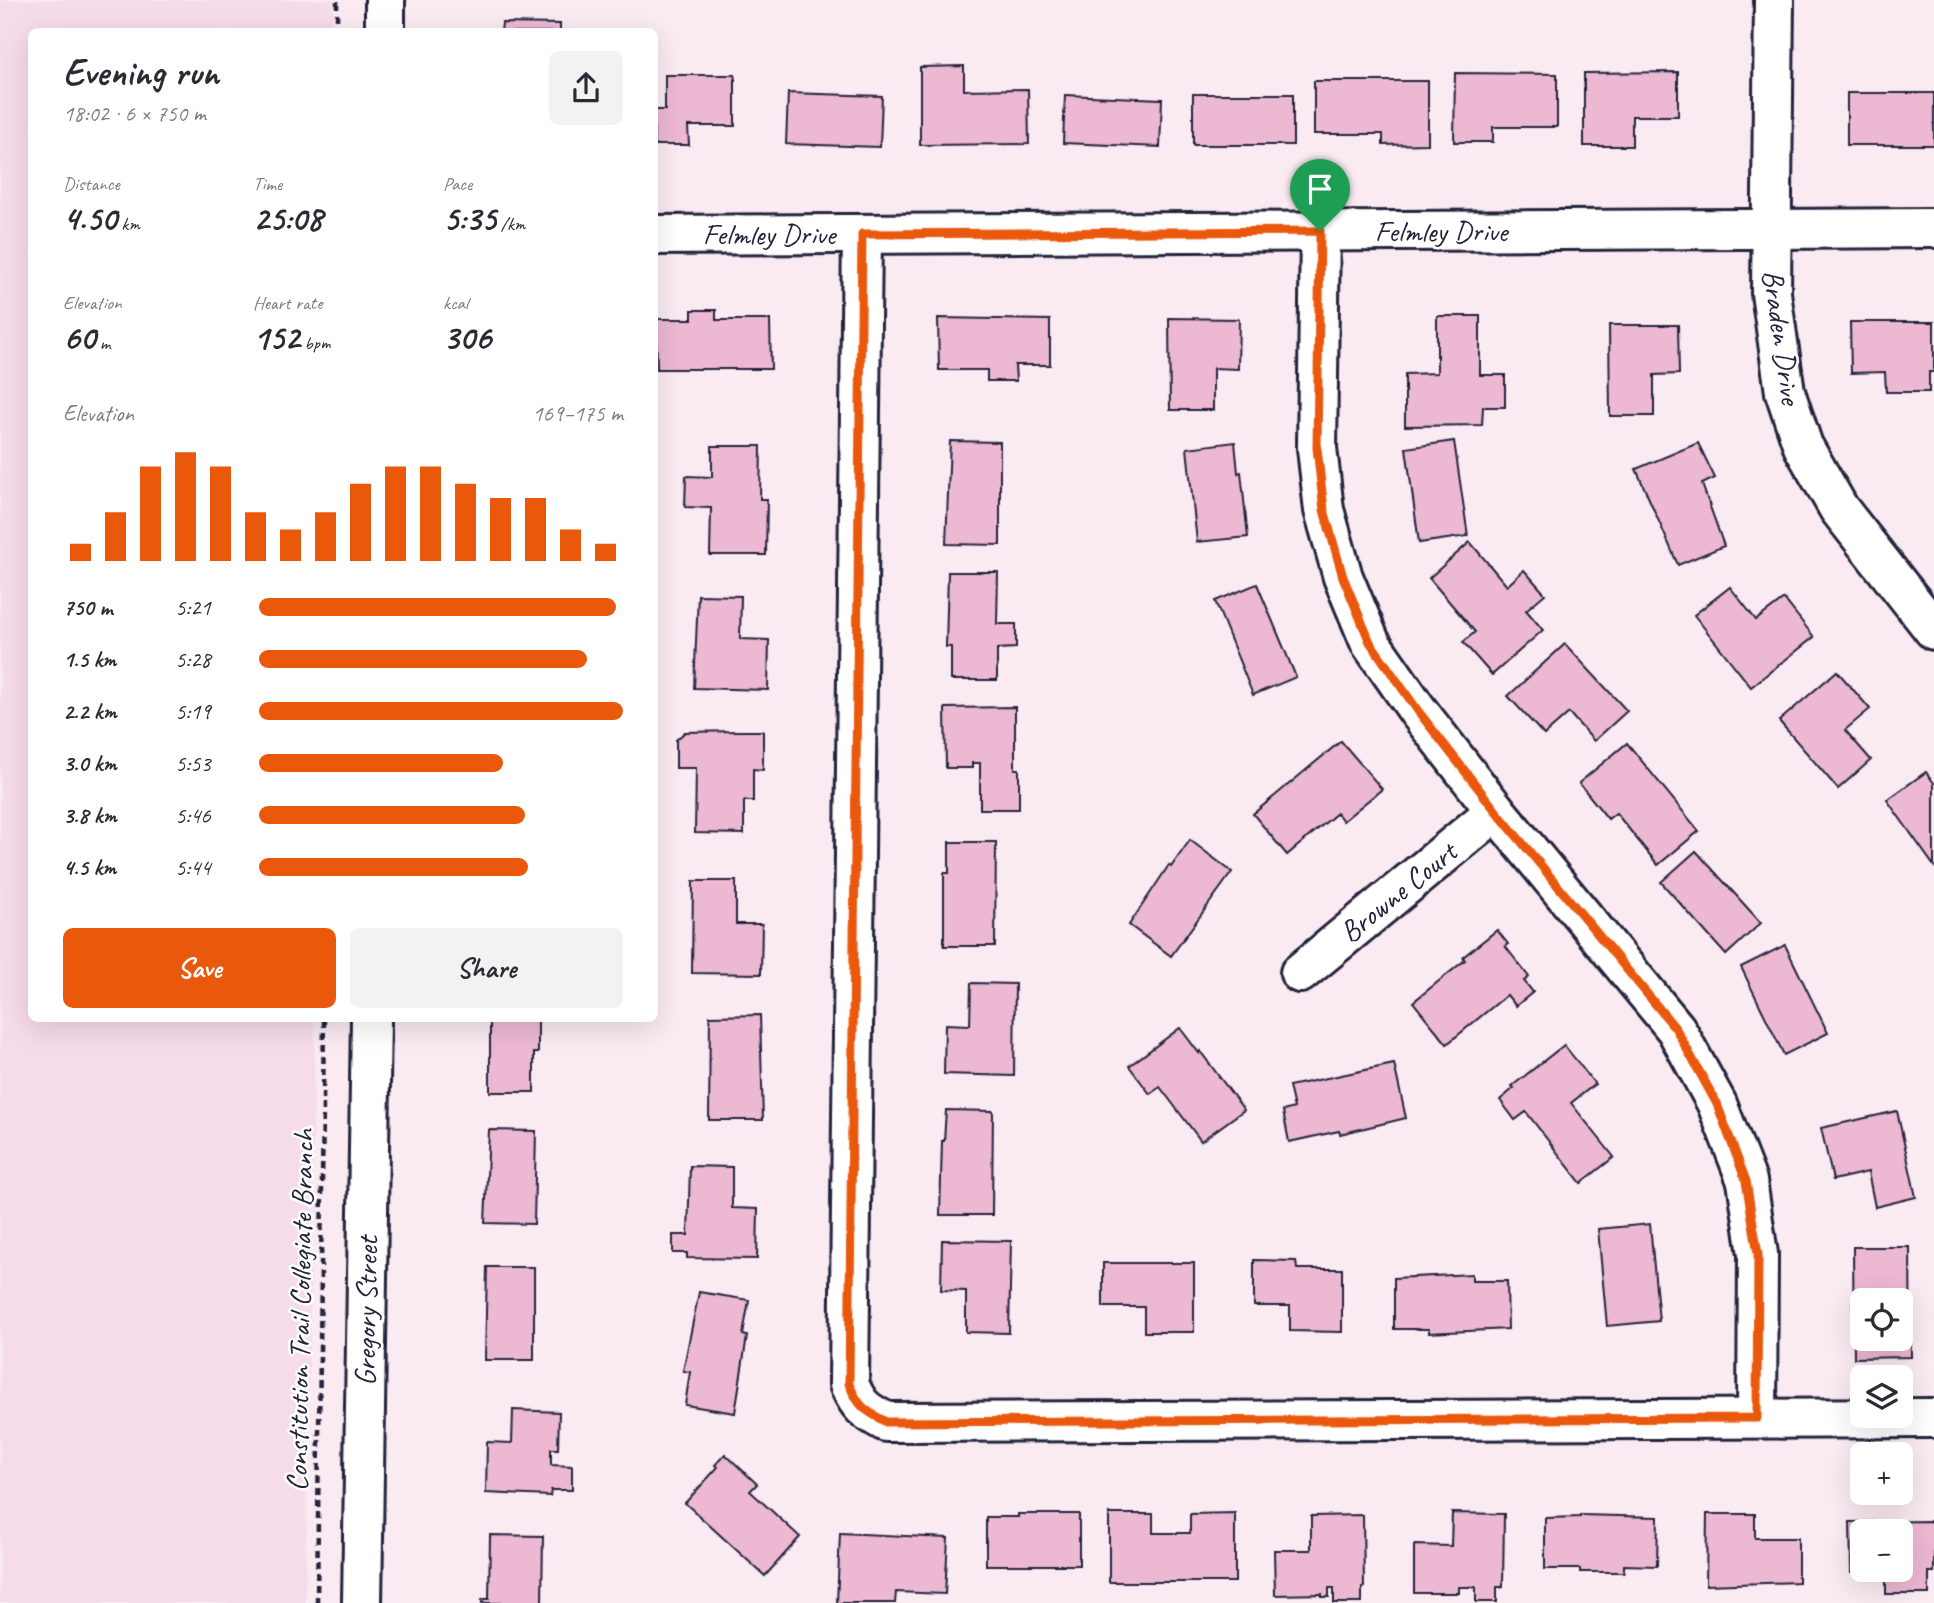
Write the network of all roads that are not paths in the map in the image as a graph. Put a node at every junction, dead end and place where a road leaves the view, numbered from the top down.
1 (385, 0) edge
2 (1774, 0) edge
3 (385, 28) edge
4 (1934, 228) edge
5 (1770, 229) junction
6 (1320, 231) junction
7 (862, 234) junction
8 (658, 235) edge
9 (1934, 630) edge
10 (1496, 811) junction
11 (1300, 973) dead end
12 (371, 1022) edge
13 (1757, 1418) junction
14 (1934, 1418) edge
15 (362, 1603) edge

1 - 3 street
2 - 5 street, Braden Drive
4 - 5 street, Felmley Drive
5 - 6 street, Felmley Drive
5 - 9 street, Braden Drive
6 - 7 street, Felmley Drive
6 - 10 street
7 - 8 street, Felmley Drive
7 - 13 street
10 - 11 street, Browne Court
10 - 13 street
12 - 15 street, Gregory Street
13 - 14 street

